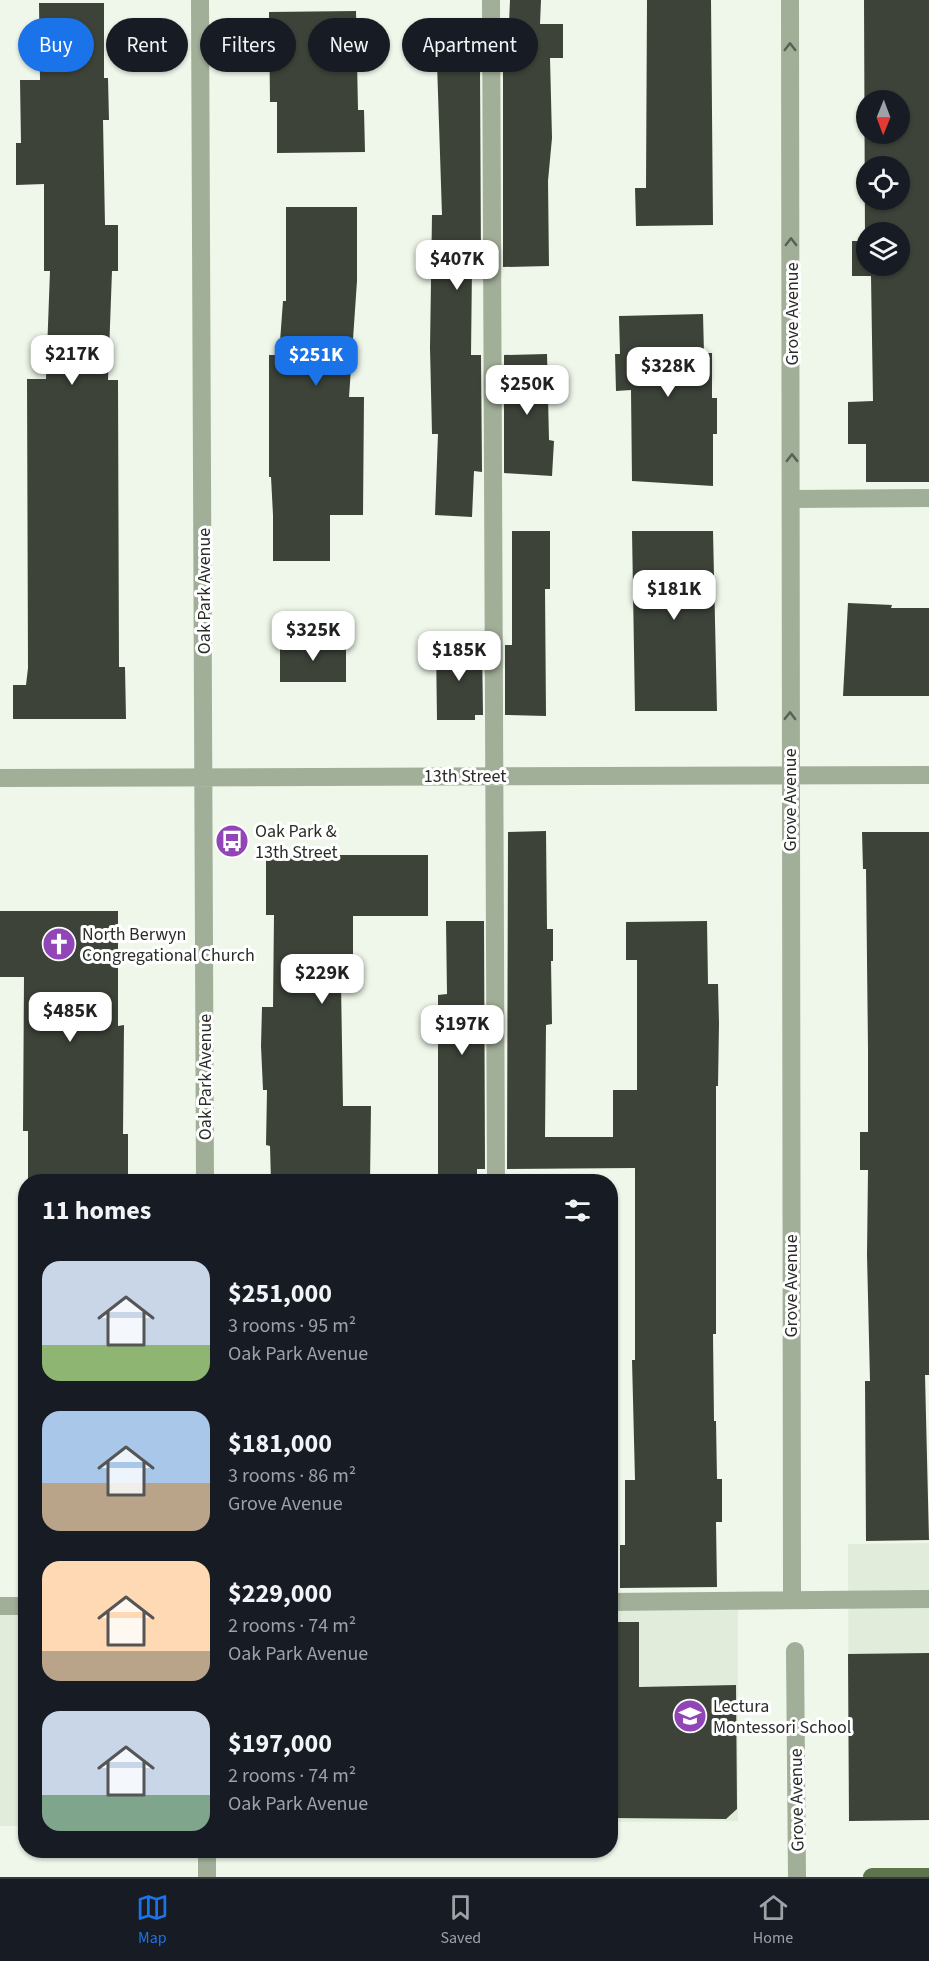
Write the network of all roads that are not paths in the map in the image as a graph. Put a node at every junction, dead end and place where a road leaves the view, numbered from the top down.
1 (200, 0) edge
2 (491, 0) edge
3 (790, 0) edge
4 (929, 498) edge
5 (793, 499) junction
6 (789, 775) junction
7 (929, 775) edge
8 (494, 776) junction
9 (205, 777) junction
10 (0, 778) edge
11 (206, 1174) edge
12 (496, 1174) edge
13 (792, 1599) junction
14 (929, 1599) edge
15 (618, 1602) edge
16 (0, 1606) edge
17 (18, 1606) edge
18 (795, 1651) dead end
19 (207, 1858) edge
20 (207, 1877) edge
21 (797, 1877) edge
22 (872, 1877) edge
23 (929, 1877) edge

1 - 9 street, Oak Park Avenue
2 - 8 street
5 -> 3 street, Grove Avenue
4 - 5 street
6 -> 5 street, Grove Avenue
6 - 7 street, 13th Street
6 - 8 street, 13th Street
6 - 13 street, Grove Avenue
8 - 9 street, 13th Street
8 - 12 street
9 - 10 street, 13th Street
9 - 11 street, Oak Park Avenue
13 - 14 street
13 - 15 street
16 - 17 street
18 - 21 street, Grove Avenue
19 - 20 street
22 - 23 main road

